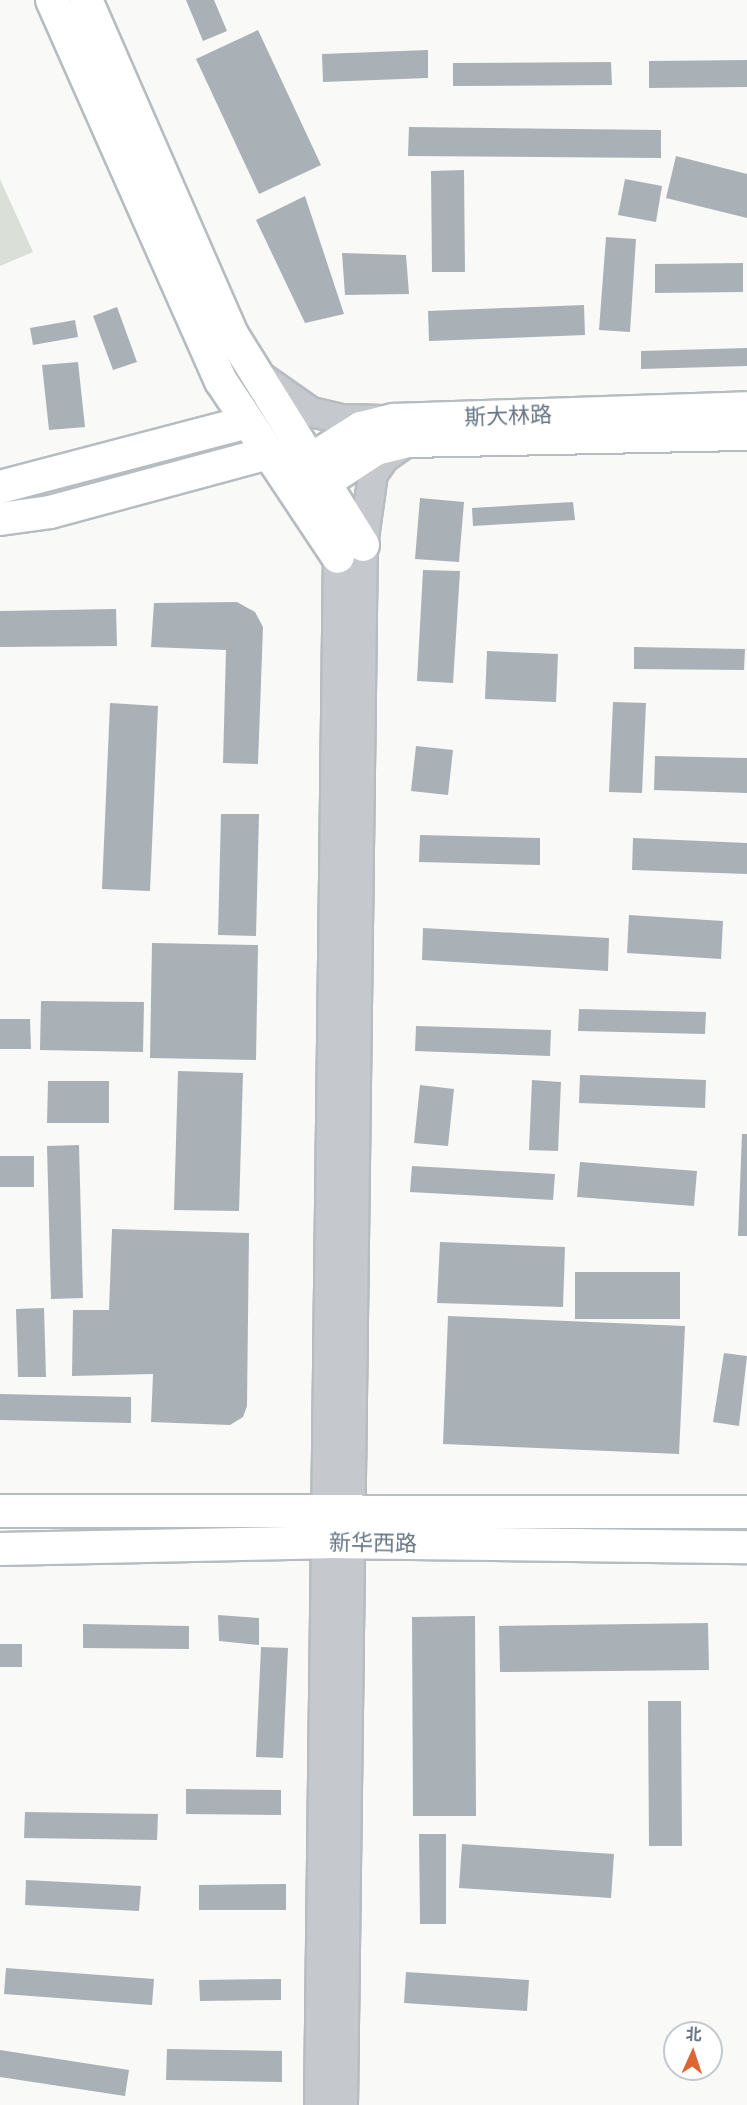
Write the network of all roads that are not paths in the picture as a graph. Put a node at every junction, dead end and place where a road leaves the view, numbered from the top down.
1 (52, 0) edge
2 (86, 0) edge
3 (250, 367) junction
4 (747, 408) edge
5 (248, 422) junction
6 (401, 430) junction
7 (747, 434) edge
8 (296, 474) junction
9 (0, 487) edge
10 (0, 519) edge
11 (350, 551) junction
12 (0, 1511) edge
13 (747, 1512) edge
14 (338, 1528) junction
15 (747, 1547) edge
16 (0, 1549) edge
17 (319, 2105) edge
18 (343, 2105) edge

1 - 5 main road
2 - 3 main road
3 - 6 street
3 - 8 main road
4 - 6 main road, 斯大林路
5 - 8 main road
5 - 9 main road
6 - 7 main road, 斯大林路
6 - 8 main road, 斯大林路
6 - 11 street
8 - 10 main road, 斯大林路
8 - 11 main road
11 - 14 street
12 - 14 main road, 新华西路
13 - 14 main road, 新华西路
14 - 15 main road, 新华西路
14 - 16 main road, 新华西路
14 - 17 street
14 - 18 street

